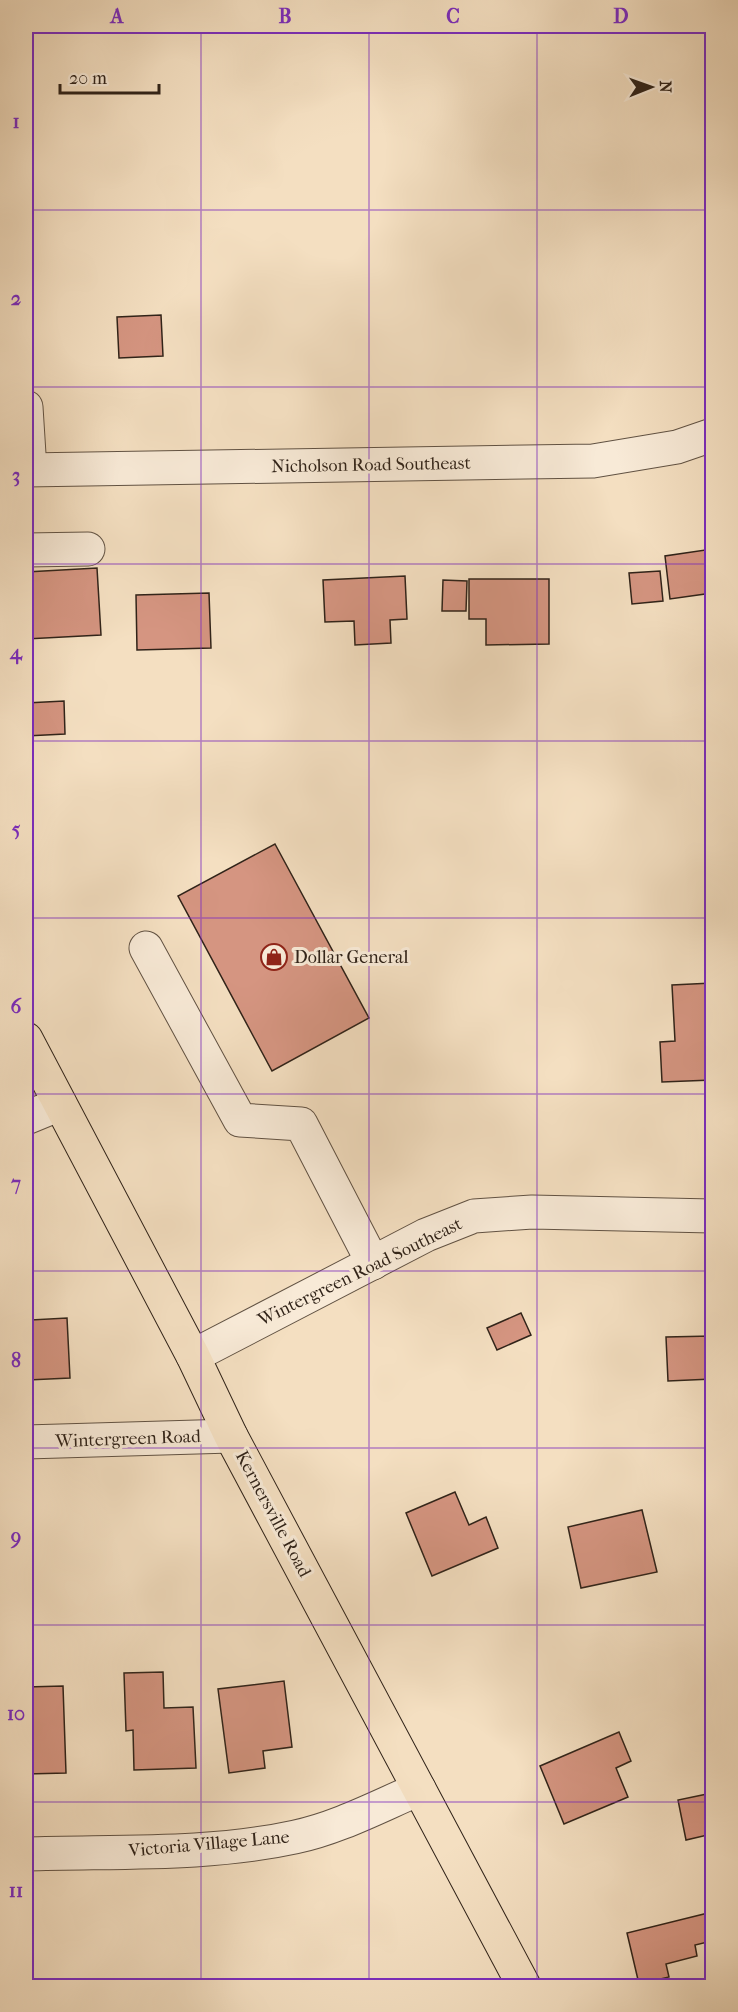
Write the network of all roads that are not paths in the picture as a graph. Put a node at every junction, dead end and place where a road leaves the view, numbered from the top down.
1 (26, 407) edge
2 (712, 435) edge
3 (28, 470) edge
4 (88, 549) dead end
5 (26, 550) edge
6 (146, 948) dead end
7 (26, 1039) edge
8 (60, 1104) junction
9 (26, 1118) edge
10 (712, 1216) edge
11 (373, 1263) junction
12 (193, 1356) junction
13 (231, 1436) junction
14 (26, 1442) edge
15 (419, 1789) junction
16 (26, 1854) edge
17 (524, 1986) edge

1 - 3 street
2 - 3 street, Nicholson Road Southeast
4 - 5 street
6 - 11 street
7 - 8 main road, Kernersville Road
8 - 9 street
8 - 12 main road, Kernersville Road
10 - 11 street, Wintergreen Road Southeast
11 - 12 street, Wintergreen Road Southeast
12 - 13 main road, Kernersville Road
13 - 14 street, Wintergreen Road
13 - 15 main road, Kernersville Road
15 - 16 street, Victoria Village Lane
15 - 17 main road, Kernersville Road

